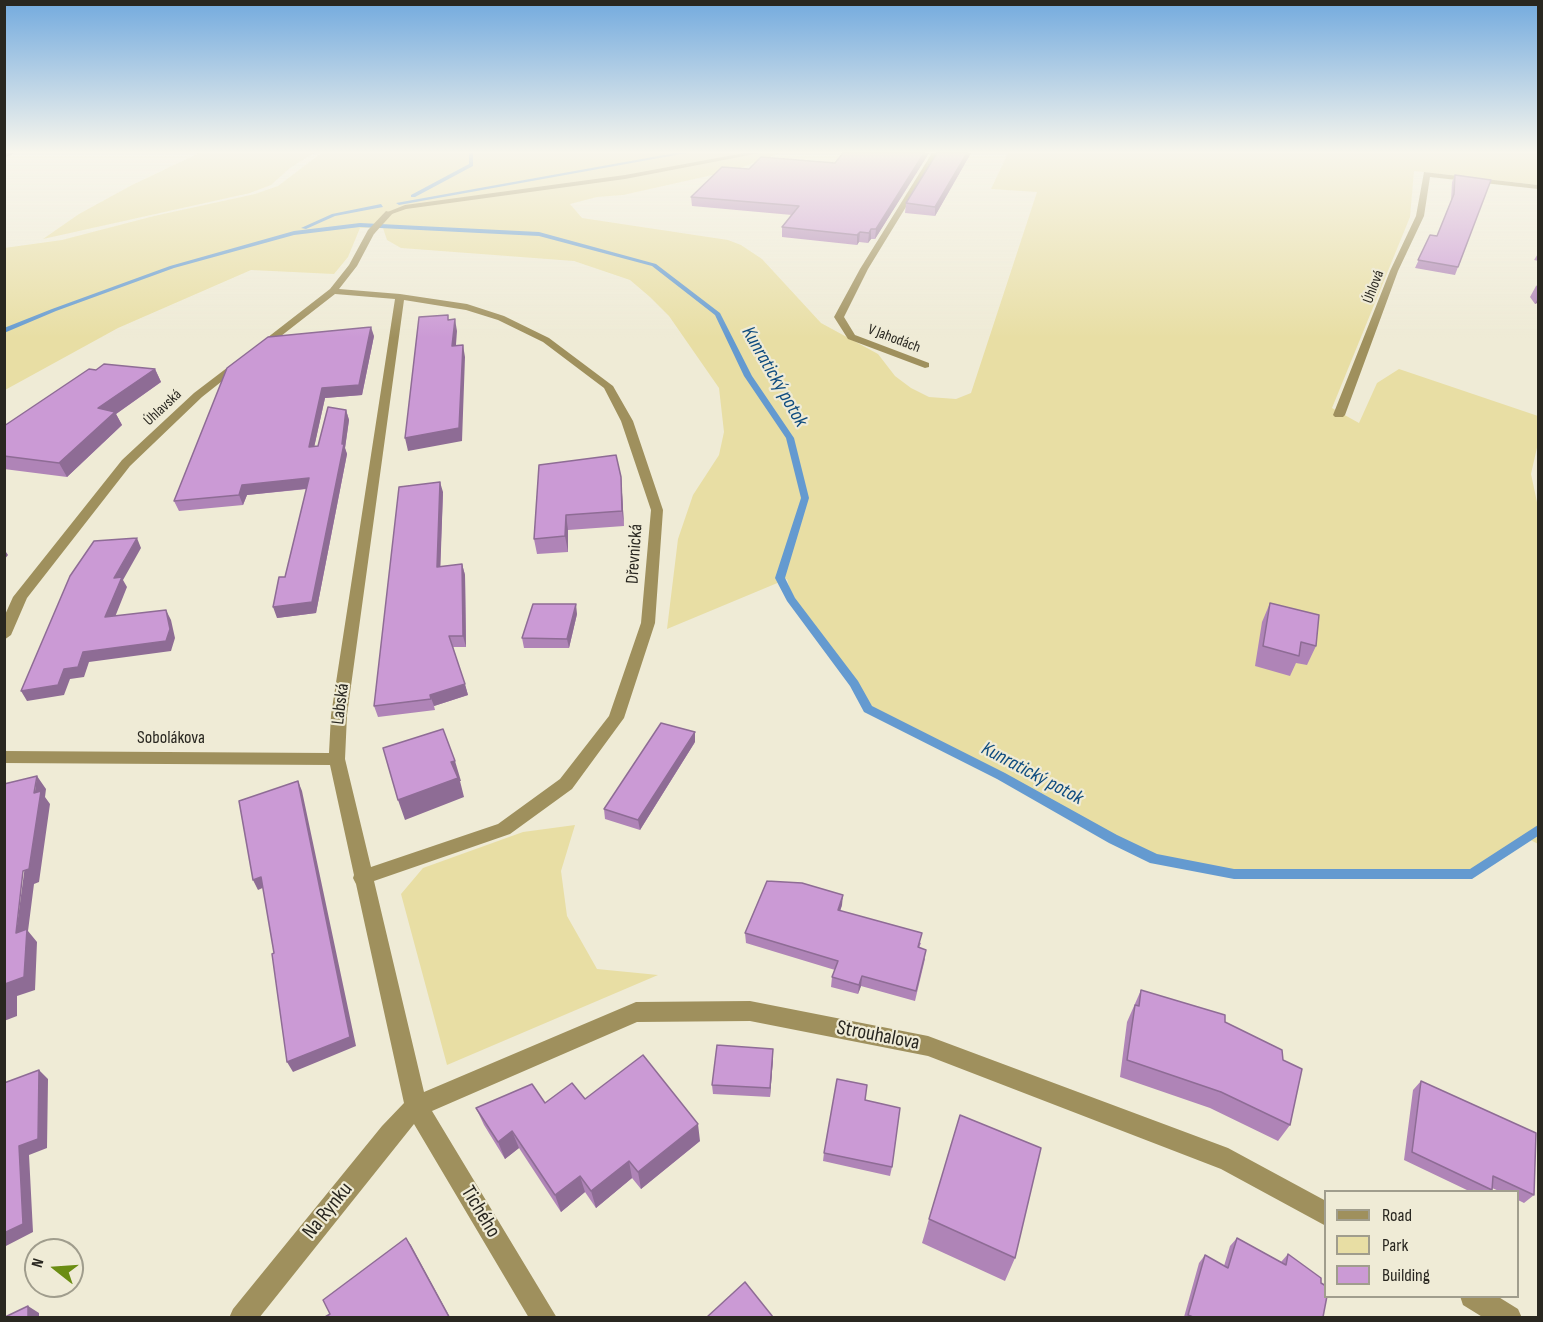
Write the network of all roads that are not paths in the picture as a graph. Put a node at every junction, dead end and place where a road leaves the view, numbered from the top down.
1 (387, 215) edge
2 (898, 215) edge
3 (1420, 215) edge
4 (333, 291) junction
5 (400, 297) junction
6 (925, 365) dead end
7 (1339, 415) dead end
8 (4, 634) edge
9 (4, 757) edge
10 (337, 759) junction
11 (362, 878) junction
12 (416, 1106) junction
13 (1324, 1213) edge
14 (1476, 1298) edge
15 (242, 1317) edge
16 (544, 1317) edge
17 (1509, 1317) edge

1 - 4 street, Úhlavská
2 - 6 street, V Jahodách
3 - 7 street, Úhlová
4 - 5 street, Dřevnická
4 - 8 street, Úhlavská
5 - 10 street, Labská
5 - 11 street, Dřevnická
9 - 10 street, Sobolákova
10 - 11 street, Labská
11 - 12 street, Labská
12 - 13 street, Strouhalova
12 - 15 street, Na Rynku
12 - 16 street, Tichého
14 - 17 street

